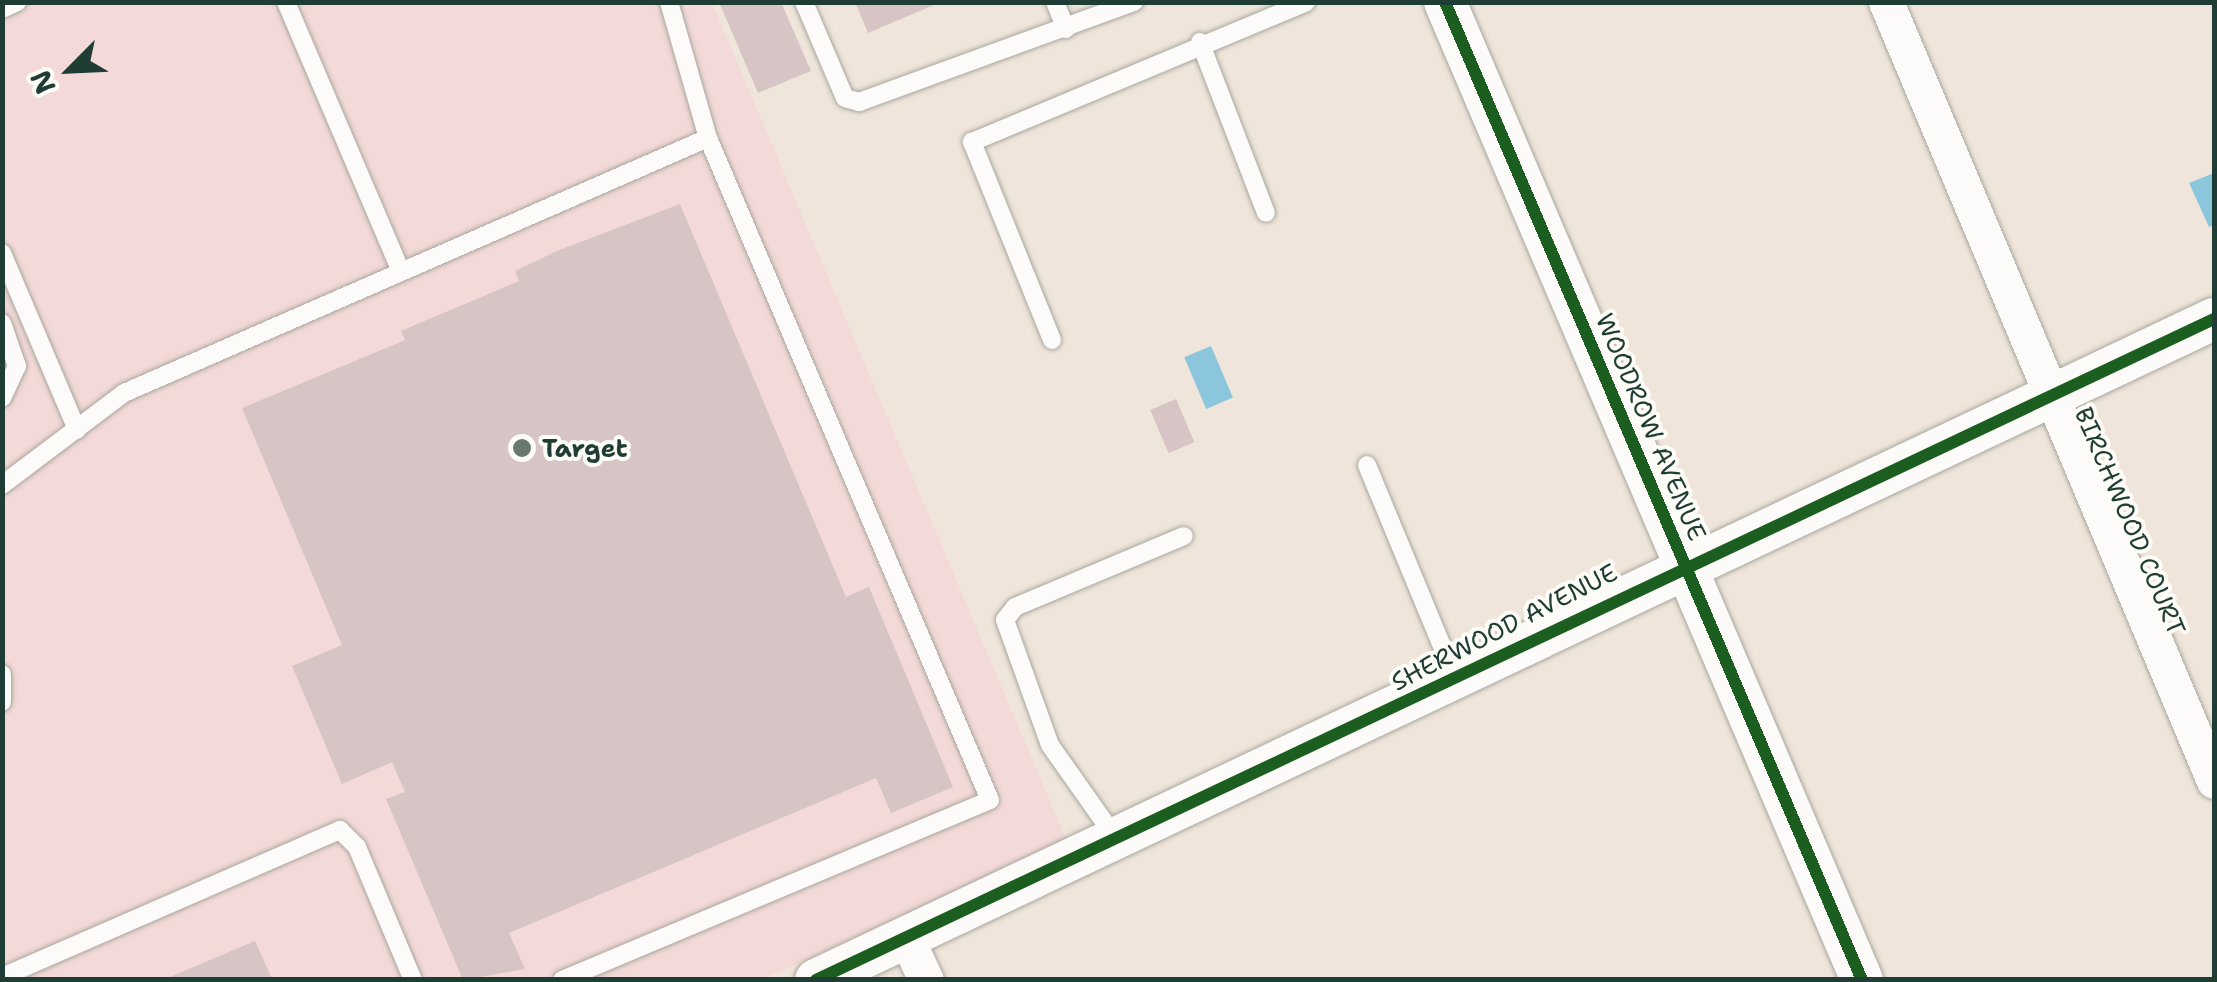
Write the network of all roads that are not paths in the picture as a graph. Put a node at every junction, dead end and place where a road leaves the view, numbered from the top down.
1 (17, 2) edge
2 (286, 2) edge
3 (669, 2) edge
4 (804, 2) edge
5 (1056, 2) edge
6 (1134, 2) edge
7 (1306, 2) edge
8 (1446, 2) edge
9 (1886, 2) edge
10 (2, 9) edge
11 (1066, 29) junction
12 (1200, 42) junction
13 (708, 138) junction
14 (1266, 212) dead end
15 (2, 253) edge
16 (401, 272) junction
17 (2214, 319) edge
18 (2, 323) edge
19 (1052, 340) dead end
20 (2052, 394) junction
21 (2, 398) edge
22 (77, 430) junction
23 (1368, 466) dead end
24 (2, 484) edge
25 (1184, 536) dead end
26 (1685, 564) junction
27 (2, 674) edge
28 (1453, 674) junction
29 (2, 702) edge
30 (2214, 782) edge
31 (1118, 840) junction
32 (906, 937) junction
33 (2, 978) edge
34 (413, 980) edge
35 (562, 980) edge
36 (816, 980) edge
37 (926, 980) edge
38 (1862, 980) edge

1 - 10 lane
2 - 16 lane
3 - 13 lane
4 - 11 lane
5 - 11 lane
6 - 11 lane
7 - 12 lane
8 - 26 street, WOODROW AVENUE
9 - 20 street, BIRCHWOOD COURT
12 - 14 lane
12 - 19 lane
13 - 16 lane
13 - 35 lane
15 - 22 lane
16 - 22 lane
17 - 20 street, SHERWOOD AVENUE
18 - 21 lane
20 - 26 street, SHERWOOD AVENUE
20 - 30 street, BIRCHWOOD COURT
22 - 24 lane
23 - 28 lane
25 - 31 lane
26 - 28 street, SHERWOOD AVENUE
26 - 38 street, WOODROW AVENUE
27 - 29 lane
28 - 31 street, SHERWOOD AVENUE
31 - 32 street, SHERWOOD AVENUE
32 - 36 street, SHERWOOD AVENUE
32 - 37 street
33 - 34 lane

